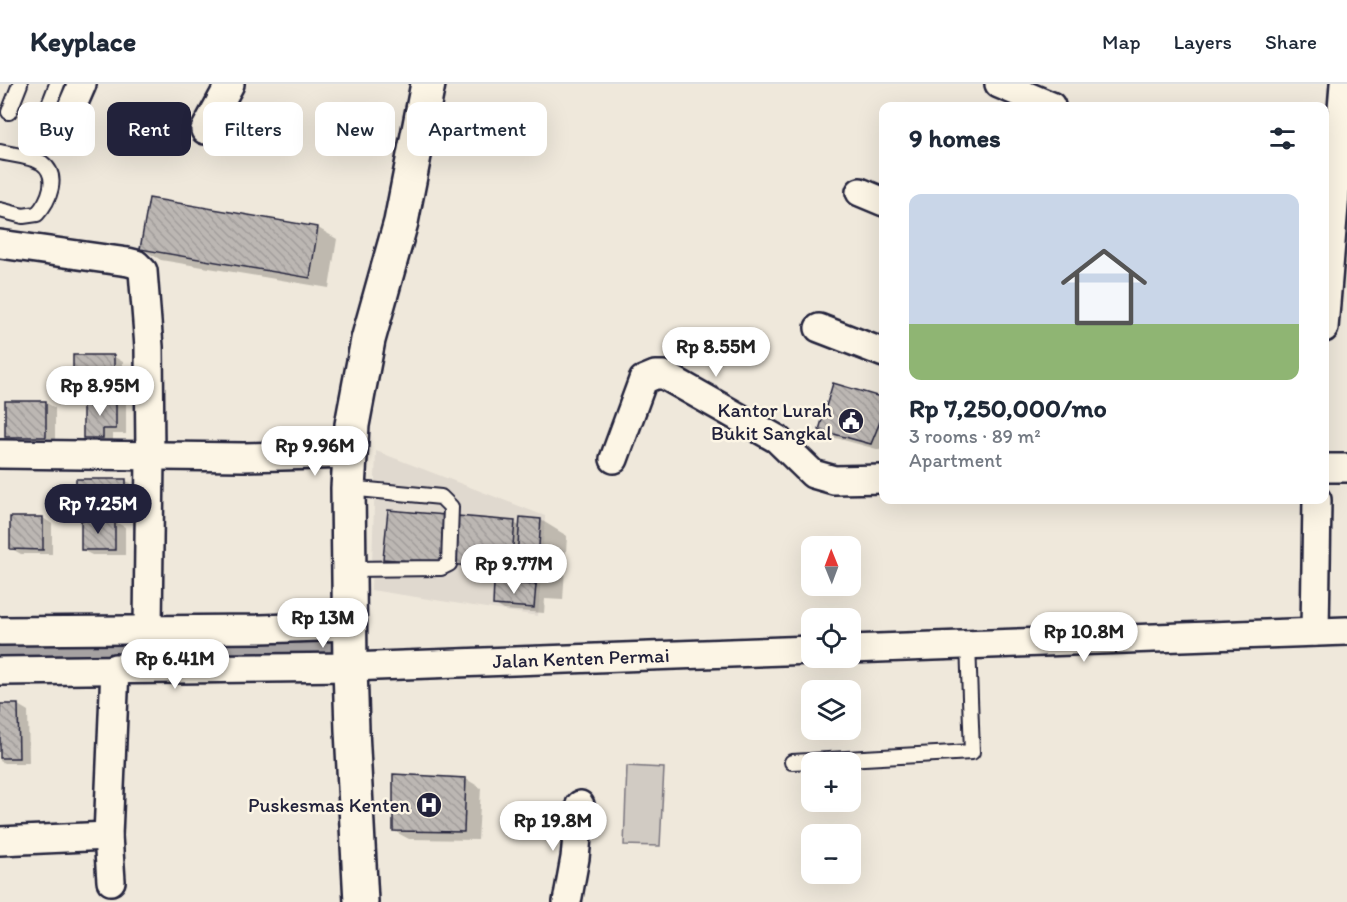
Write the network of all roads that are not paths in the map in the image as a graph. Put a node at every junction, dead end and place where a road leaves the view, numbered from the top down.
1 (20, 84) edge
2 (57, 84) edge
3 (82, 84) edge
4 (230, 84) edge
5 (428, 84) edge
6 (1344, 84) edge
7 (1012, 87) edge
8 (56, 102) edge
9 (69, 102) edge
10 (220, 102) edge
11 (1043, 102) edge
12 (9, 112) dead end
13 (0, 152) edge
14 (1342, 154) edge
15 (0, 210) edge
16 (1329, 218) edge
17 (0, 244) edge
18 (819, 328) dead end
19 (879, 351) edge
20 (0, 454) edge
21 (350, 454) junction
22 (150, 456) junction
23 (614, 459) dead end
24 (1329, 468) edge
25 (1347, 468) edge
26 (879, 479) edge
27 (348, 488) junction
28 (1317, 504) edge
29 (349, 569) junction
30 (350, 626) junction
31 (148, 629) junction
32 (1347, 630) edge
33 (0, 631) edge
34 (1316, 632) junction
35 (968, 644) junction
36 (861, 649) edge
37 (801, 650) edge
38 (350, 667) junction
39 (114, 668) junction
40 (0, 671) edge
41 (792, 762) dead end
42 (580, 805) dead end
43 (108, 836) junction
44 (0, 841) edge
45 (111, 881) dead end
46 (361, 902) edge
47 (567, 902) edge

1 - 12 lane
2 - 8 lane
3 - 9 street
4 - 10 street
5 - 21 main road
6 - 14 street
7 - 11 street
13 - 15 lane
14 - 16 street
17 - 22 street
18 - 19 street
20 - 22 street
21 - 22 street
21 - 27 main road
22 - 31 street
23 - 26 street
24 - 25 street
27 - 29 main road
27 - 29 lane
28 - 34 street
29 - 30 main road
30 - 31 street
30 - 38 main road
31 - 33 street
32 - 34 street
34 - 35 street
35 - 36 street
35 - 41 lane
37 - 38 street, Jalan Kenten Permai
38 - 39 street, Jalan Kenten Permai
38 - 46 main road
39 - 40 street, Jalan Kenten Permai
39 - 43 street
42 - 47 street
43 - 44 street
43 - 45 street

